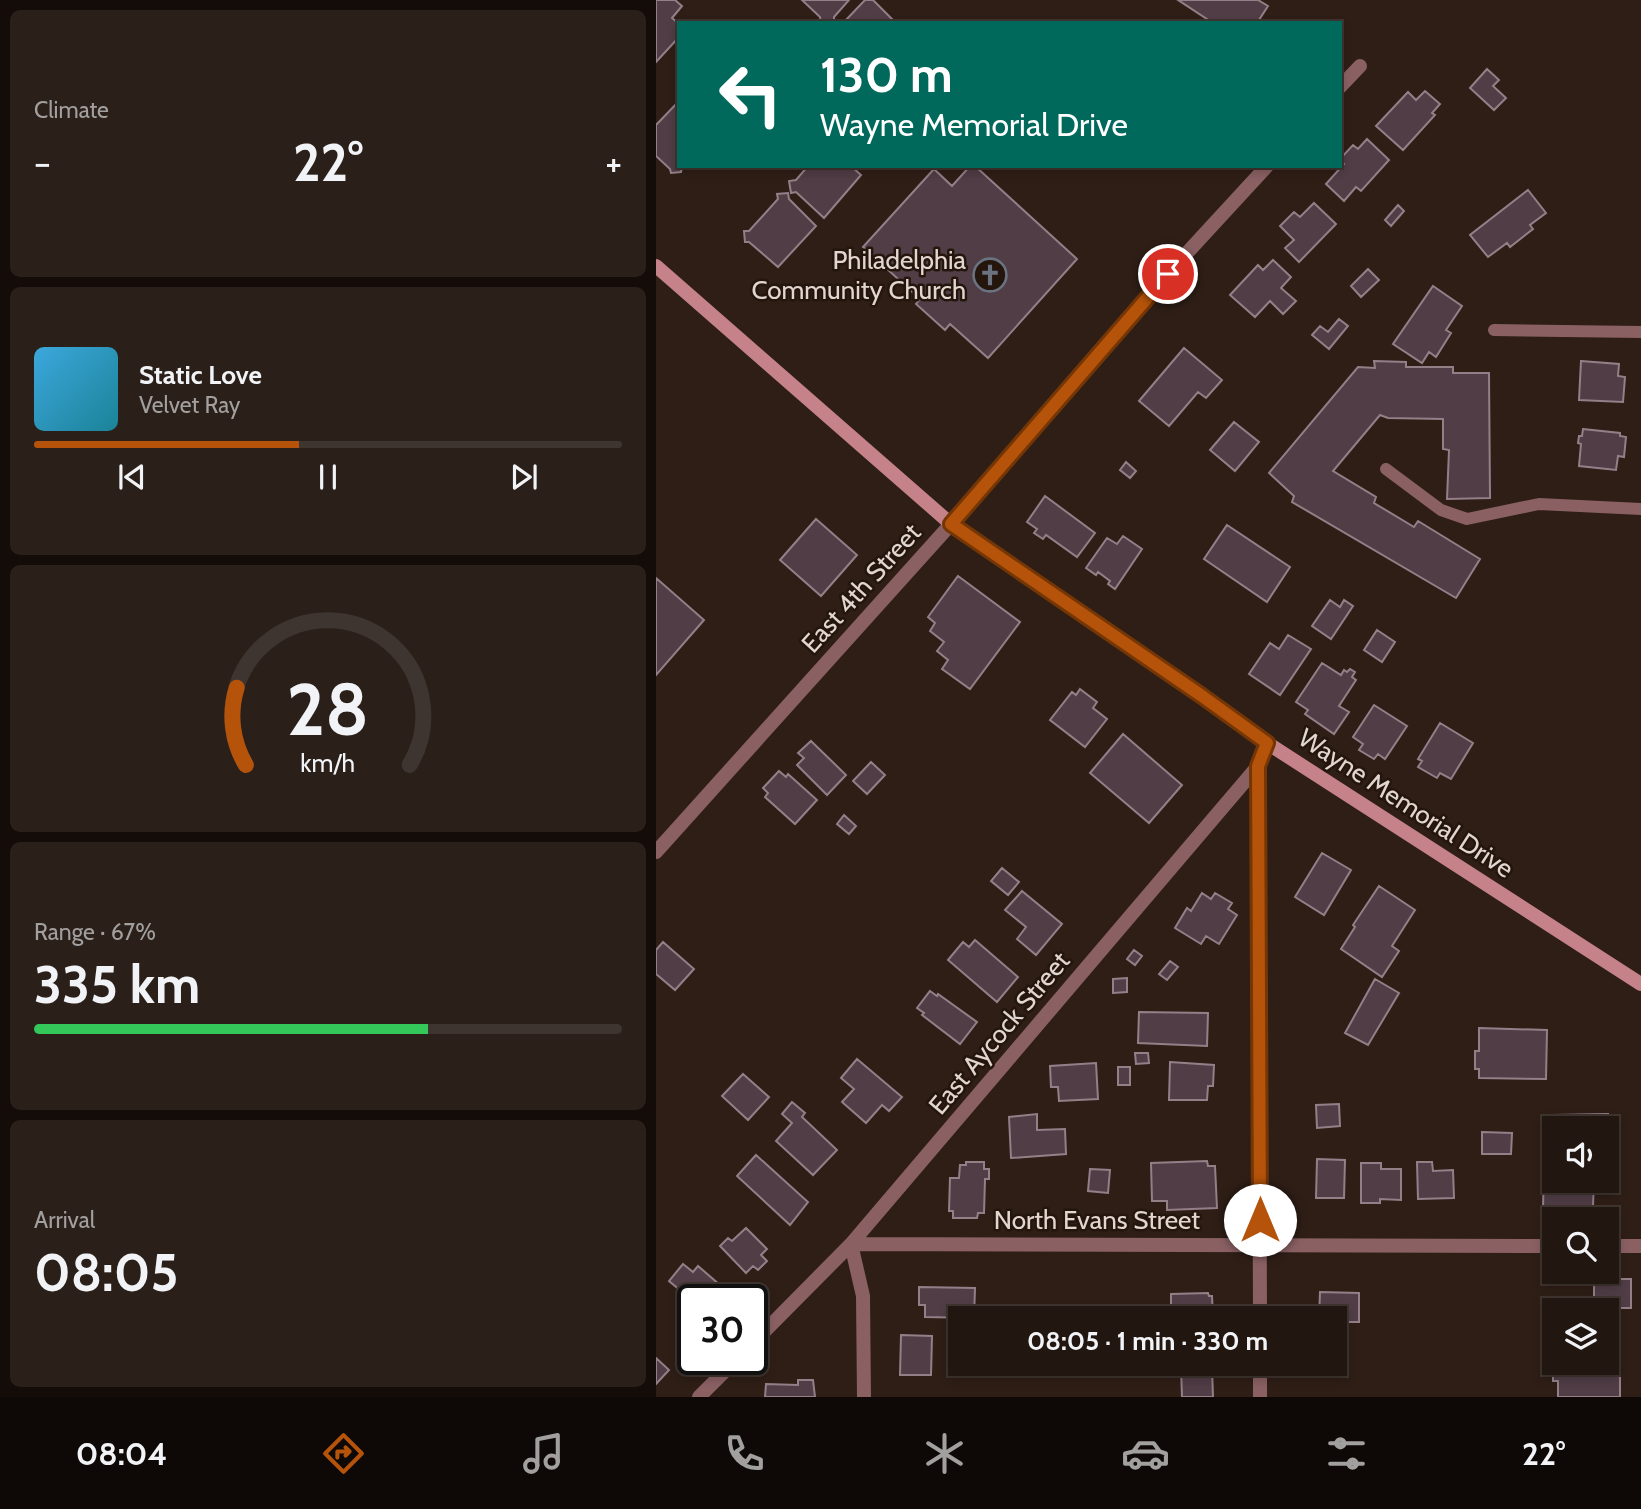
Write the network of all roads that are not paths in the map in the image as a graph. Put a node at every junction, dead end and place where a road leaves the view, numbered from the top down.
1 (1360, 66) dead end
2 (1342, 85) edge
3 (1265, 168) edge
4 (656, 266) edge
5 (1494, 330) dead end
6 (1641, 332) edge
7 (1386, 468) dead end
8 (1641, 509) edge
9 (951, 524) junction
10 (1267, 743) junction
11 (1258, 766) junction
12 (656, 852) edge
13 (1641, 984) edge
14 (851, 1244) junction
15 (1260, 1245) junction
16 (1542, 1246) edge
17 (1619, 1246) edge
18 (1641, 1246) edge
19 (1260, 1306) edge
20 (768, 1327) edge
21 (721, 1375) edge
22 (1260, 1376) edge
23 (699, 1397) edge
24 (864, 1397) edge
25 (1260, 1397) edge

1 - 2 street
3 - 9 street, East 4th Street
4 - 9 main road, Wayne Memorial Drive
5 - 6 lane
7 - 8 lane
9 - 10 main road, Wayne Memorial Drive
9 - 12 street, East 4th Street
10 - 11 street, East Aycock Street
10 - 13 main road, Wayne Memorial Drive
11 - 14 street, East Aycock Street
11 - 15 street
14 - 15 street, North Evans Street
14 - 20 street, East Aycock Street
14 - 24 street
15 - 16 street, North Evans Street
15 - 19 street
17 - 18 street
21 - 23 street
22 - 25 street

